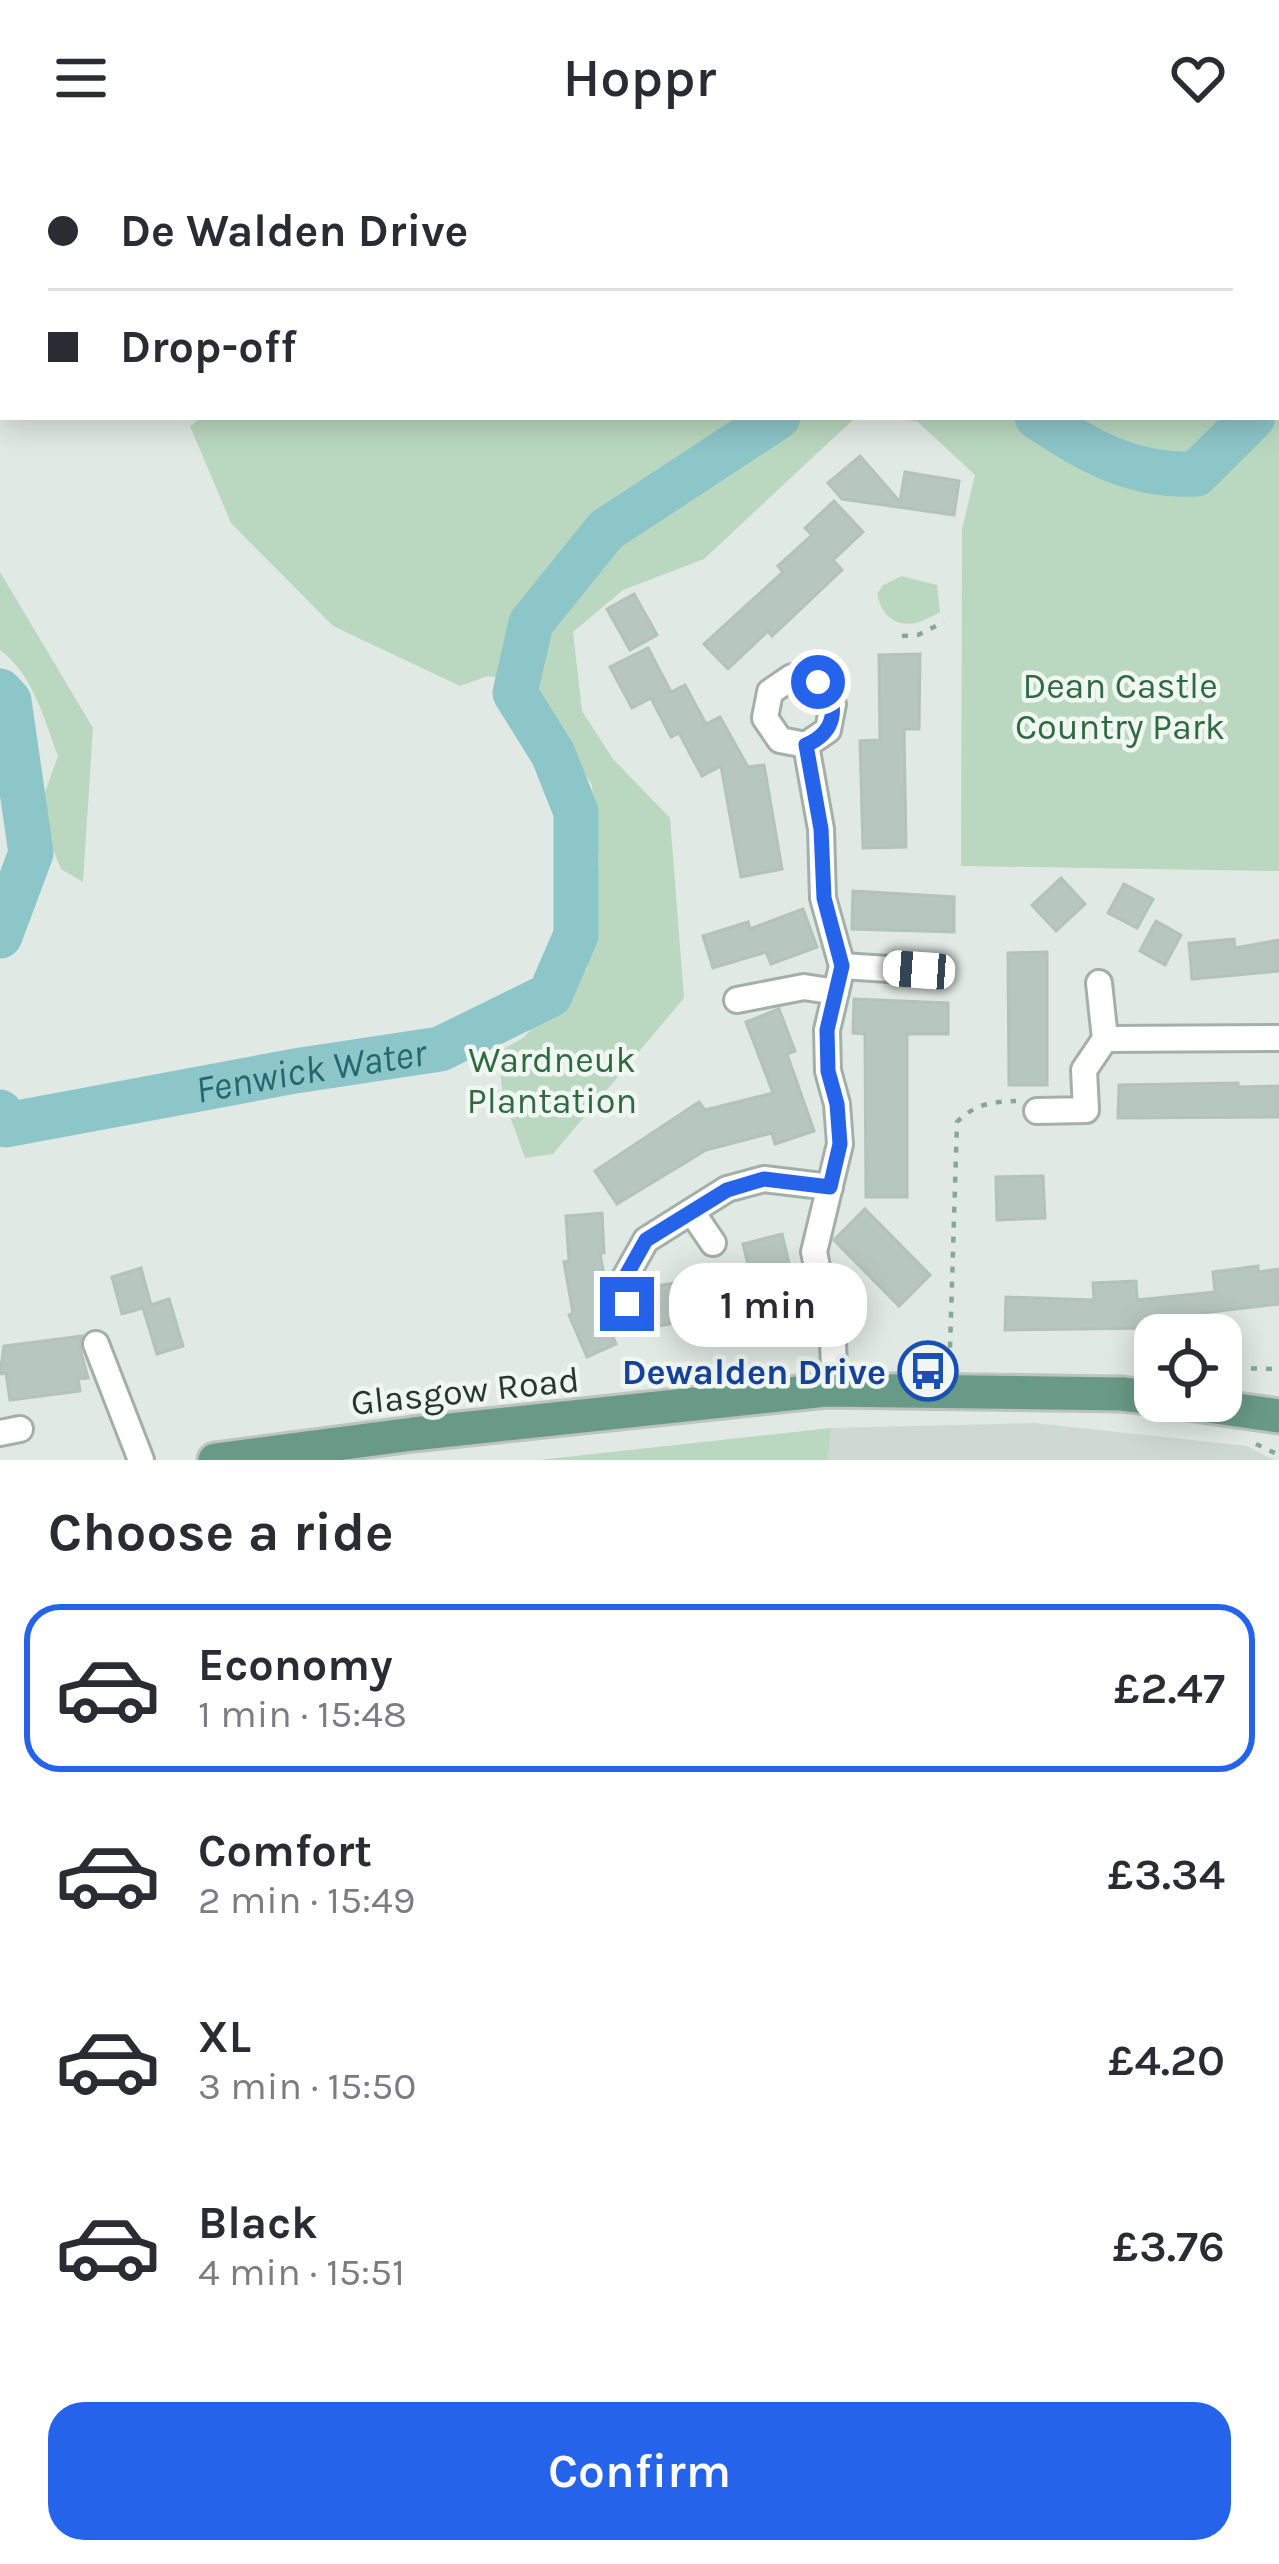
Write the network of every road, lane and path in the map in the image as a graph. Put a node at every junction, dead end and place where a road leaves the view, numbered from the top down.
1 (944, 622) dead end
2 (902, 636) dead end
3 (806, 745) dead end
4 (842, 966) junction
5 (919, 970) dead end
6 (1099, 983) dead end
7 (836, 992) junction
8 (737, 1000) dead end
9 (1279, 1038) edge
10 (1105, 1040) junction
11 (1037, 1111) joint
12 (830, 1187) junction
13 (692, 1212) junction
14 (713, 1244) dead end
15 (627, 1304) dead end
16 (96, 1344) dead end
17 (1242, 1368) edge
18 (1279, 1369) edge
19 (835, 1390) junction
20 (961, 1392) junction
21 (1134, 1396) edge
22 (1242, 1414) edge
23 (1272, 1420) edge
24 (141, 1460) edge
25 (215, 1460) edge

1 - 2 path
3 - 4 street
4 - 5 street
4 - 7 street
6 - 10 street
7 - 8 street
7 - 12 street
9 - 10 street
10 - 11 street
11 - 20 path
12 - 13 street
12 - 19 street
13 - 14 street
13 - 15 street
16 - 24 street
17 - 18 path
19 - 20 main road, Glasgow Road
19 - 25 main road, Glasgow Road
20 - 21 main road, Glasgow Road
22 - 23 main road

